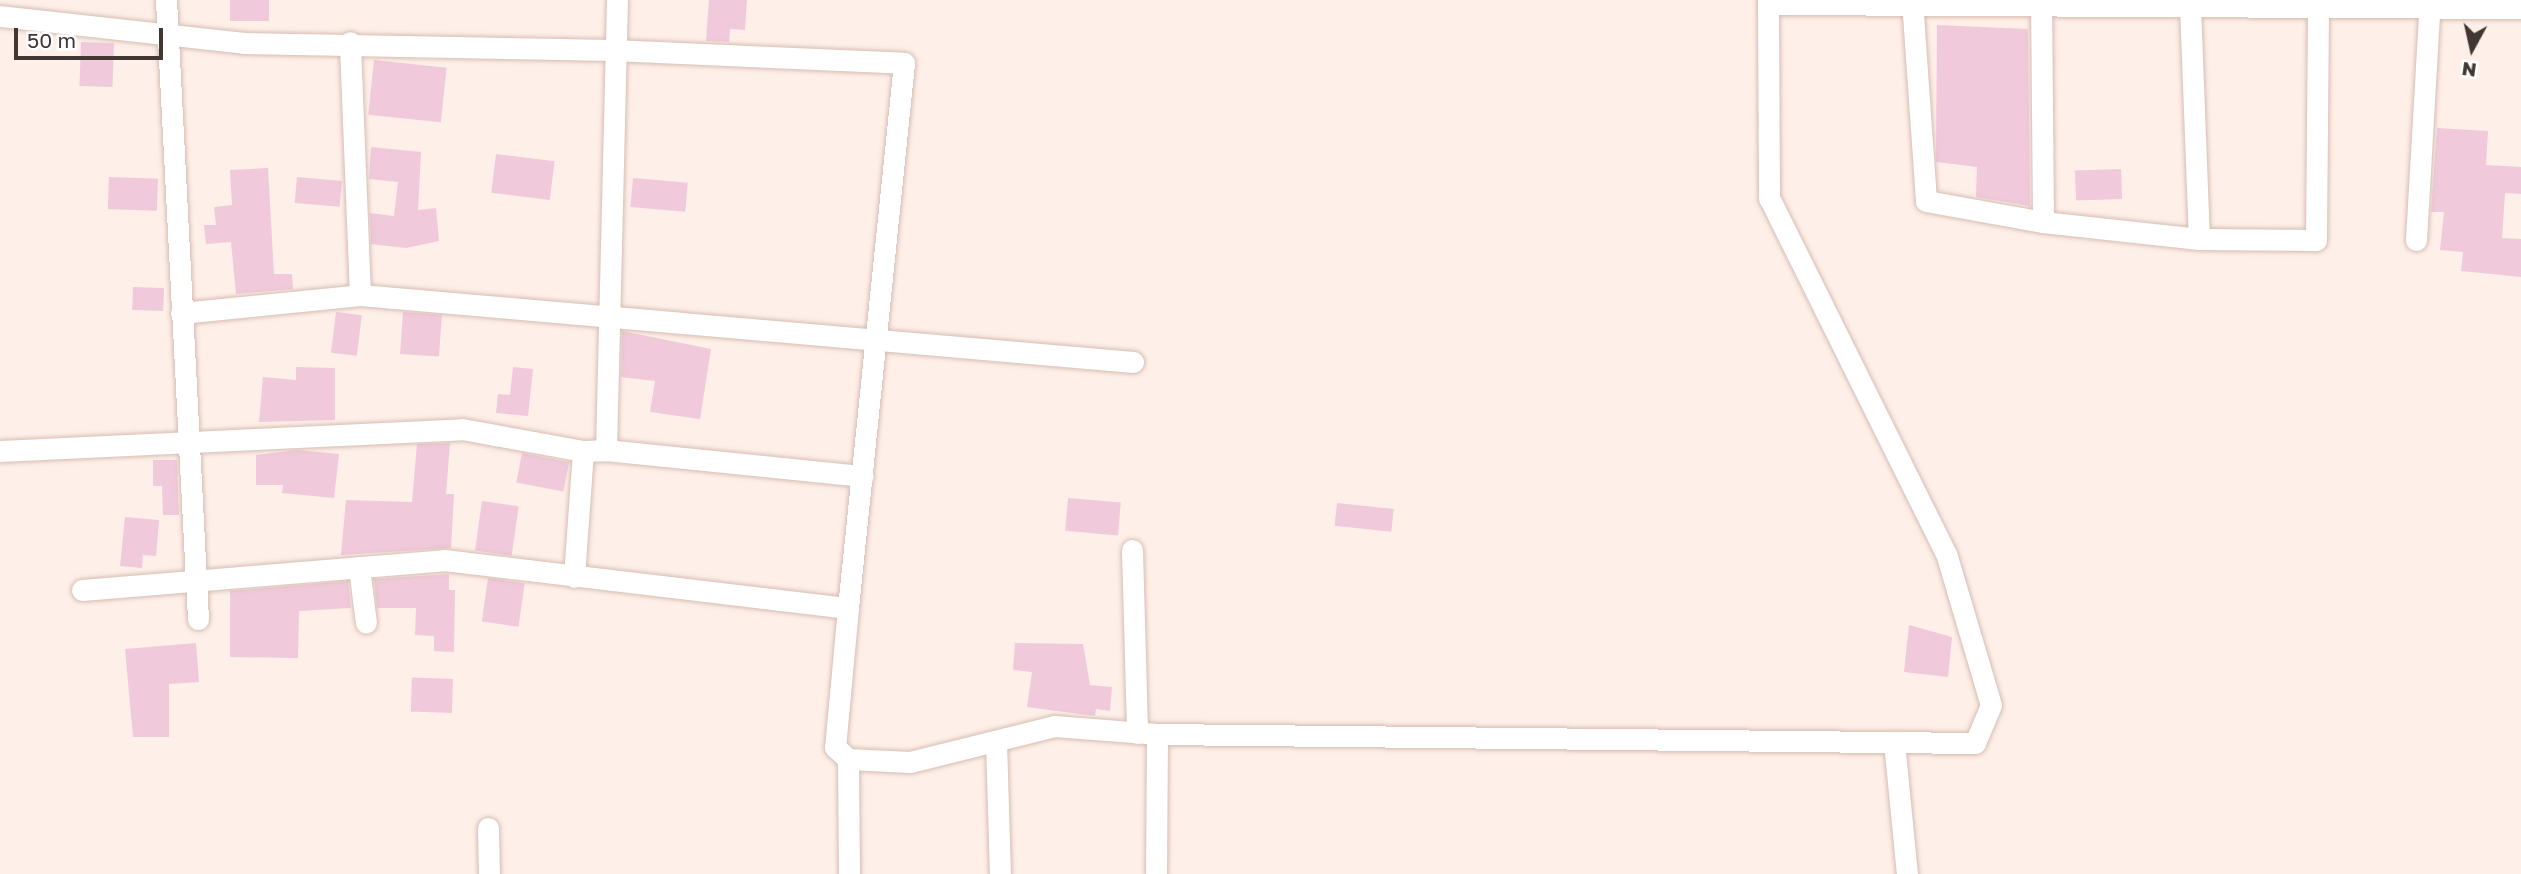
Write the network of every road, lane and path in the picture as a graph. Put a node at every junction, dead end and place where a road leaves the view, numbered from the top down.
1 (166, 0) edge
2 (617, 0) edge
3 (1768, 2) edge
4 (2318, 3) edge
5 (1912, 4) edge
6 (2430, 4) edge
7 (2041, 5) junction
8 (2190, 6) junction
9 (2521, 8) edge
10 (0, 16) edge
11 (167, 38) junction
12 (350, 42) junction
13 (612, 50) junction
14 (2043, 222) junction
15 (2199, 239) junction
16 (2416, 240) dead end
17 (360, 295) junction
18 (181, 313) junction
19 (607, 318) junction
20 (875, 341) junction
21 (1133, 362) dead end
22 (188, 442) junction
23 (606, 450) junction
24 (0, 451) edge
25 (583, 451) junction
26 (863, 476) junction
27 (1132, 550) dead end
28 (359, 566) junction
29 (573, 577) junction
30 (196, 582) junction
31 (82, 590) dead end
32 (848, 608) junction
33 (198, 619) dead end
34 (366, 624) dead end
35 (1147, 733) junction
36 (996, 741) junction
37 (1894, 742) junction
38 (848, 759) junction
39 (488, 828) dead end
40 (489, 874) edge
41 (849, 874) edge
42 (1000, 874) edge
43 (1156, 874) edge
44 (1906, 874) edge

1 - 11 street
2 - 13 street
3 - 5 street
3 - 37 street
4 - 6 street
4 - 8 street
4 - 15 street
5 - 7 street
5 - 14 street
6 - 9 street
6 - 16 street
7 - 8 street
7 - 14 street
8 - 15 street
10 - 11 street
11 - 12 street
11 - 18 street
12 - 13 street
12 - 17 street
13 - 19 street
13 - 20 street
14 - 15 street
17 - 18 street
17 - 19 street
18 - 22 street
19 - 20 street
19 - 23 street
20 - 21 street
20 - 26 street
22 - 24 street
22 - 25 street
22 - 30 street
23 - 25 street
23 - 26 street
25 - 29 street
26 - 32 street
27 - 35 street
28 - 29 street
28 - 30 street
28 - 34 street
29 - 32 street
30 - 31 street
30 - 33 street
32 - 38 street
35 - 36 street
35 - 37 street
35 - 43 street
36 - 38 street
36 - 42 street
37 - 44 street
38 - 41 street
39 - 40 street

